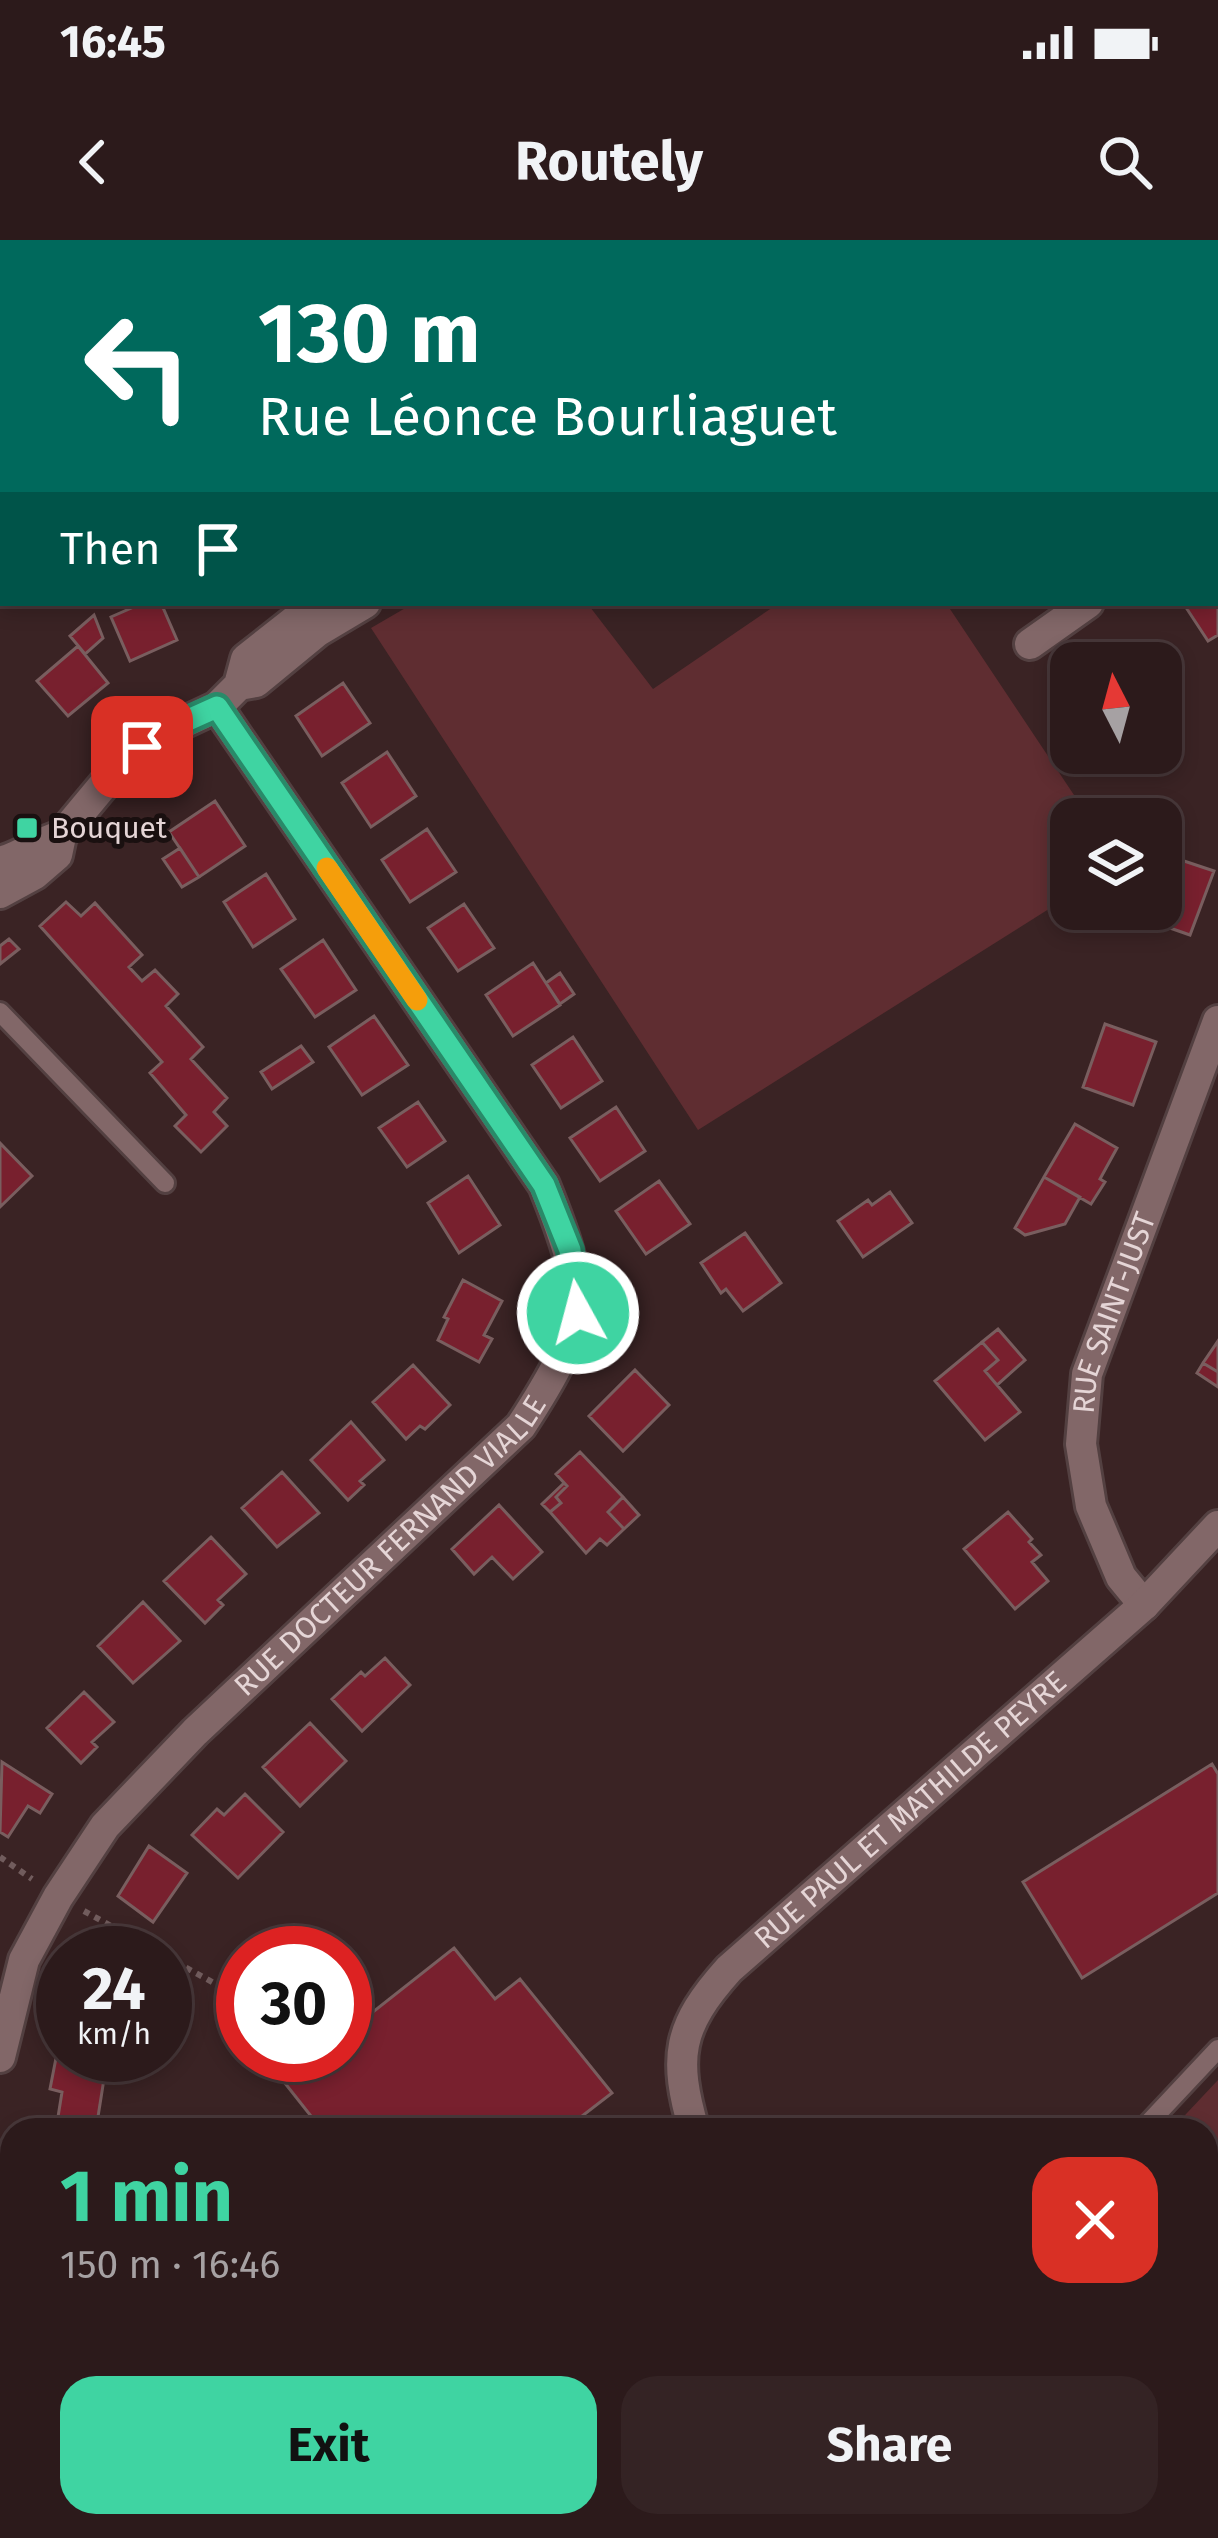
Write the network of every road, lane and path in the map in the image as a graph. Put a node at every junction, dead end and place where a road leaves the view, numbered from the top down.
1 (312, 606) edge
2 (360, 606) edge
3 (1084, 606) edge
4 (1030, 644) dead end
5 (228, 696) junction
6 (61, 836) junction
7 (0, 862) edge
8 (0, 893) edge
9 (0, 1012) edge
10 (1218, 1021) edge
11 (165, 1183) dead end
12 (1218, 1526) edge
13 (1144, 1605) junction
14 (1218, 2049) edge
15 (0, 2057) edge
16 (691, 2118) edge
17 (1153, 2118) edge

1 - 5 street
2 - 5 street
3 - 4 street
5 - 6 street
5 - 15 street, RUE DOCTEUR FERNAND VIALLE
6 - 7 street
6 - 8 street
9 - 11 lane
10 - 13 street, RUE SAINT-JUST
12 - 13 street, RUE PAUL ET MATHILDE PEYRE
13 - 16 street, RUE PAUL ET MATHILDE PEYRE
14 - 17 lane

